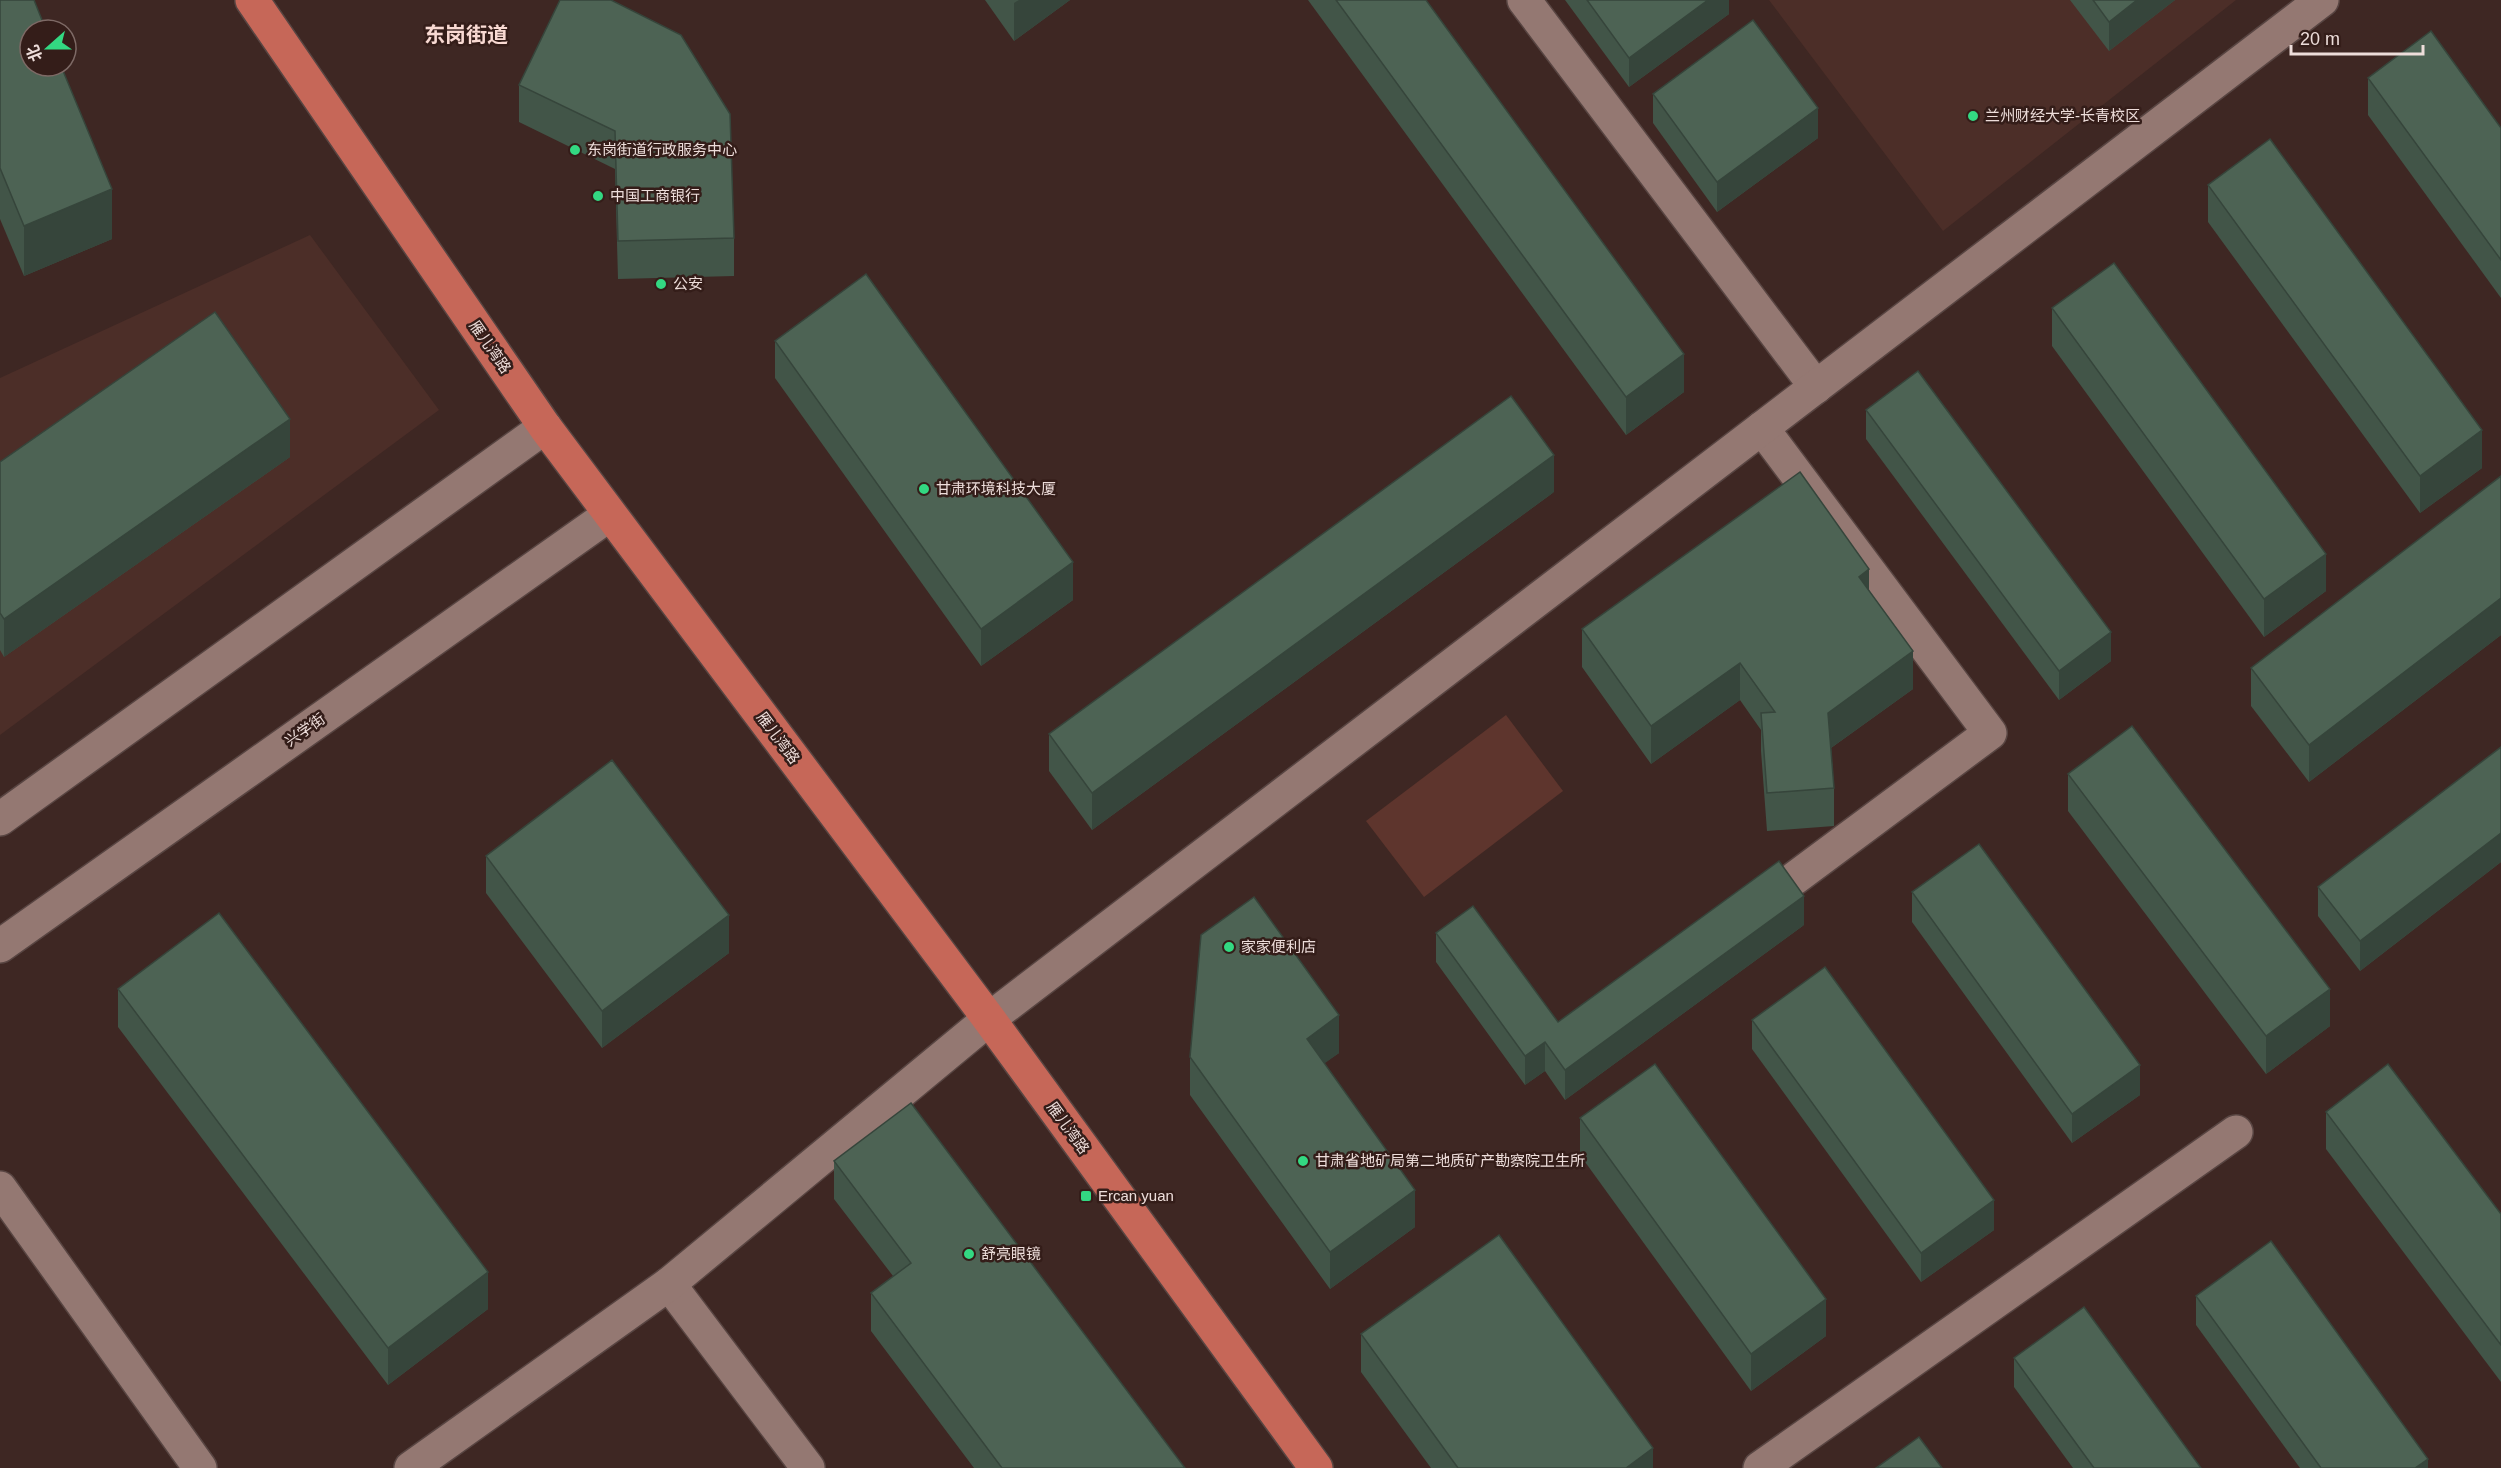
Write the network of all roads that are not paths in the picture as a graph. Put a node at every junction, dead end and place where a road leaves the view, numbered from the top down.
1 (252, 0) edge
2 (1524, 0) edge
3 (2322, 0) edge
4 (1816, 387) junction
5 (545, 427) junction
6 (1762, 428) junction
7 (609, 515) junction
8 (0, 819) edge
9 (1795, 878) dead end
10 (0, 946) edge
11 (989, 1019) junction
12 (2236, 1132) dead end
13 (0, 1188) edge
14 (669, 1284) junction
15 (200, 1468) edge
16 (411, 1468) edge
17 (808, 1468) edge
18 (1316, 1468) edge
19 (1760, 1468) edge

1 - 5 main road, 雁儿湾路
2 - 4 street
3 - 4 street
4 - 6 street
5 - 7 main road, 雁儿湾路
5 - 8 street
6 - 9 street
6 - 11 street
7 - 10 street, 兴学街
7 - 11 main road, 雁儿湾路
11 - 14 street
11 - 18 main road, 雁儿湾路
12 - 19 street
13 - 15 street
14 - 16 street
14 - 17 street

